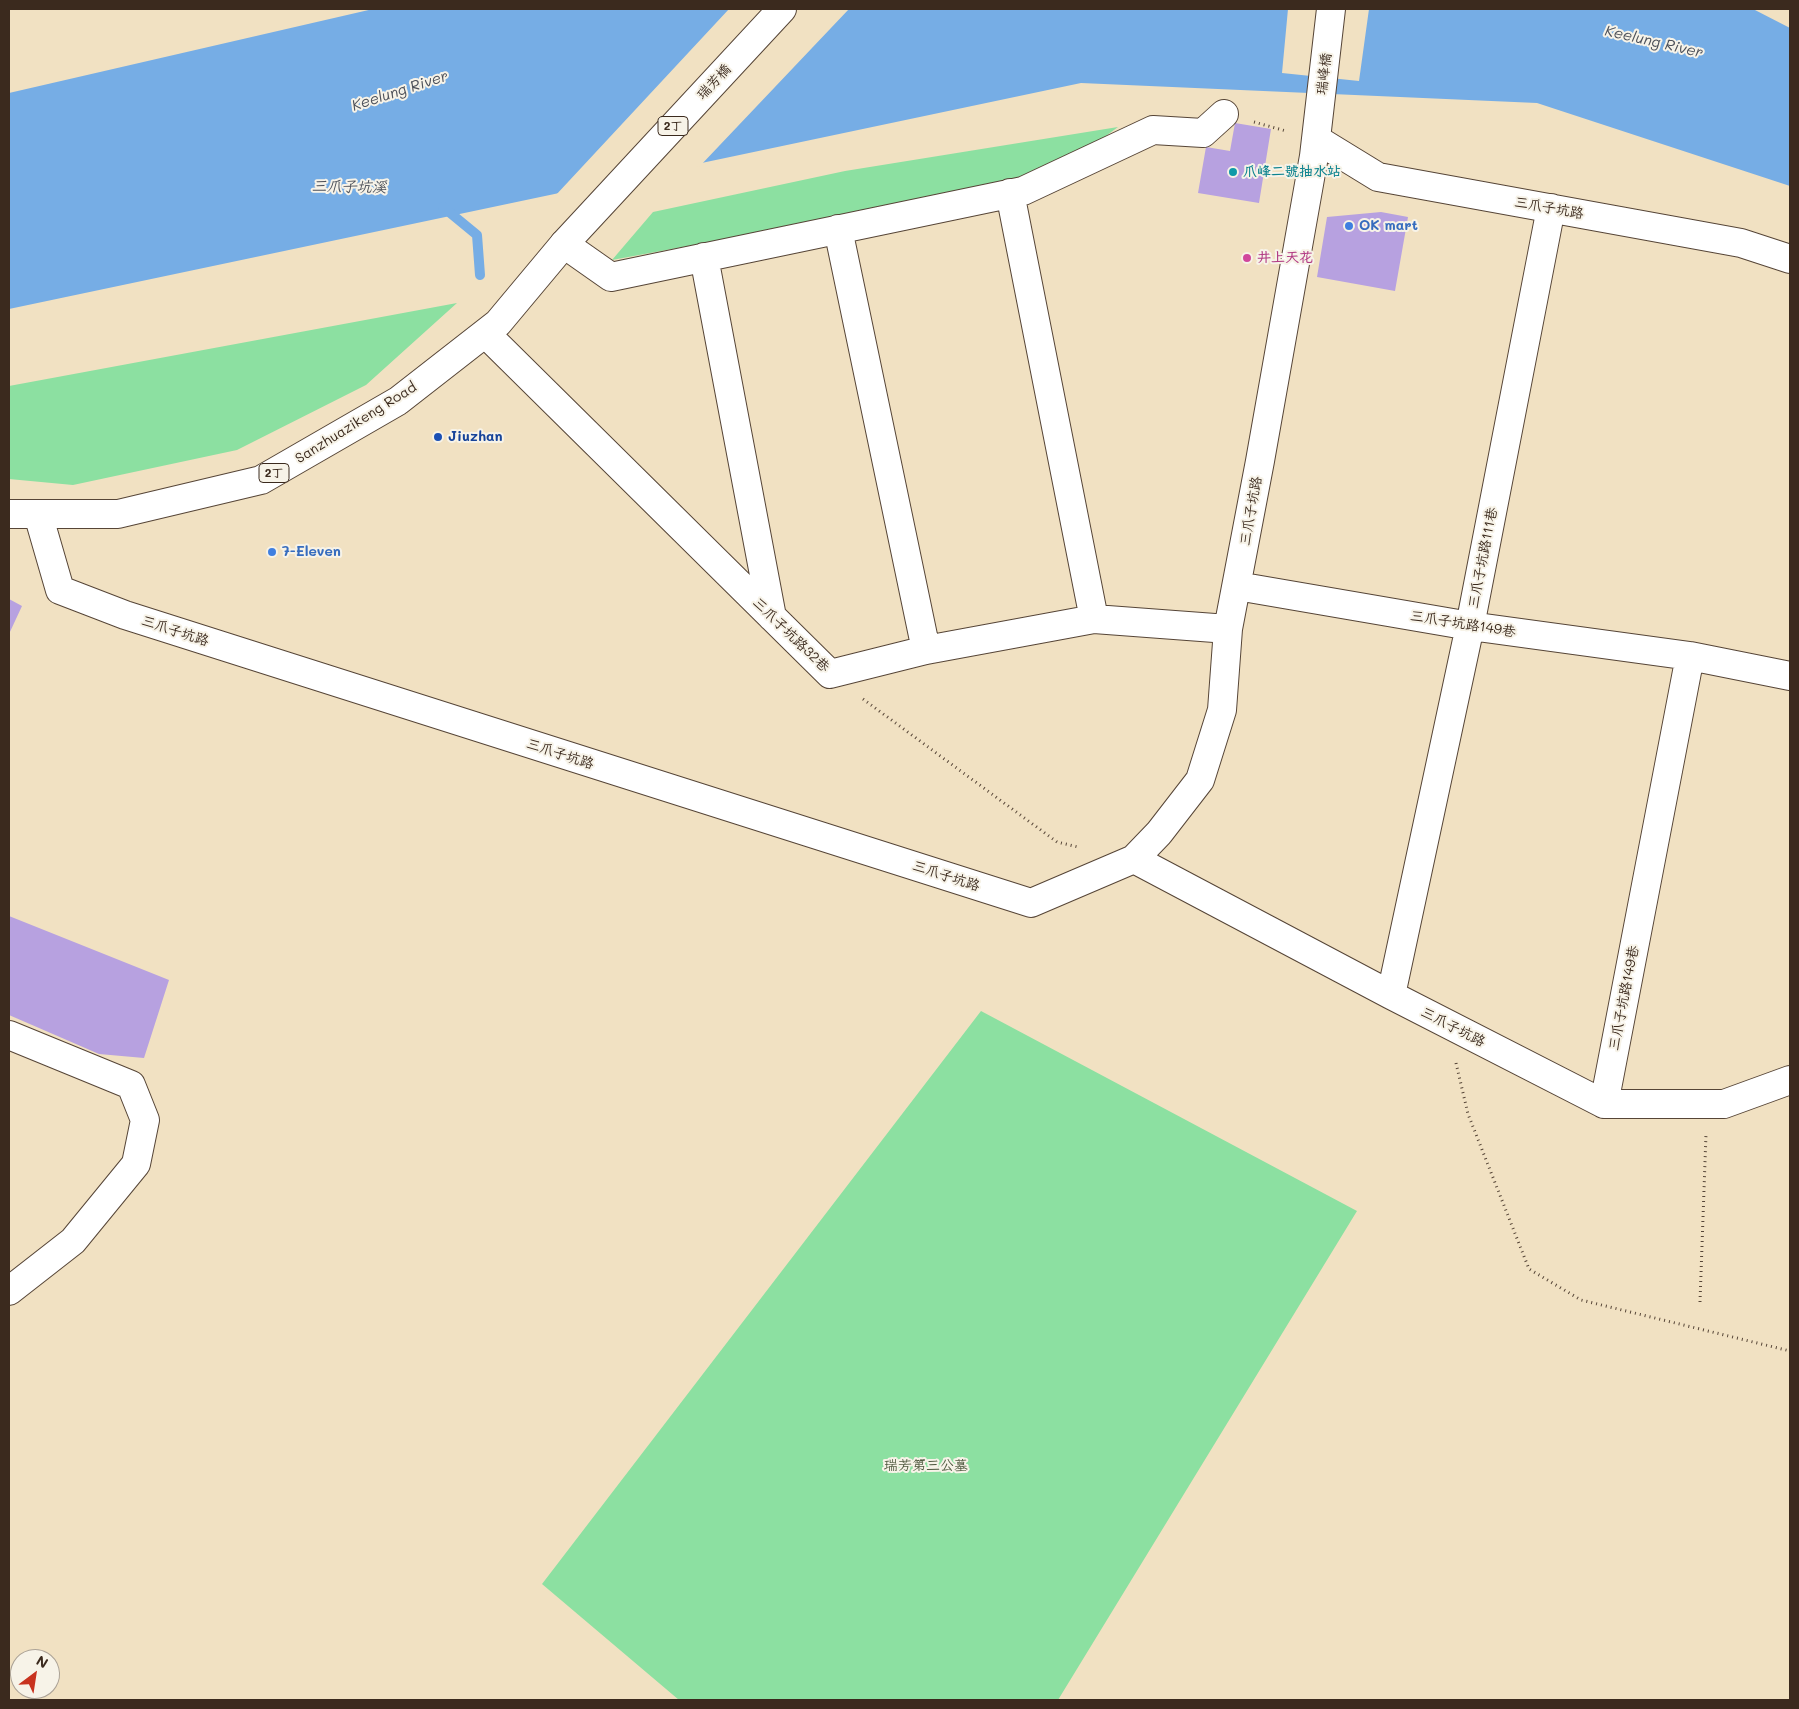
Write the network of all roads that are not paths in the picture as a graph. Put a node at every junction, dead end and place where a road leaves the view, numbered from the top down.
1 (782, 9) edge
2 (1331, 9) edge
3 (1224, 114) road end
4 (1316, 138) junction
5 (1010, 193) junction
6 (1552, 208) junction
7 (838, 229) junction
8 (564, 244) junction
9 (704, 258) junction
10 (1790, 259) edge
11 (486, 334) junction
12 (9, 514) edge
13 (38, 514) junction
14 (1237, 586) junction
15 (772, 617) junction
16 (1094, 619) junction
17 (1470, 626) junction
18 (1228, 629) junction
19 (926, 650) junction
20 (1690, 656) junction
21 (1790, 676) edge
22 (1134, 859) junction
23 (1391, 995) junction
24 (9, 1035) edge
25 (1790, 1080) edge
26 (1604, 1104) junction
27 (9, 1290) edge

1 - 8 street, 瑞芳橋 / 2丁
2 - 4 street, 瑞峰橋
3 - 5 street
4 - 6 street, 三爪子坑路
4 - 14 street, 三爪子坑路
5 - 7 street
5 - 16 street
6 - 10 street, 三爪子坑路
6 - 17 street, 三爪子坑路111巷
7 - 9 street
7 - 19 street
8 - 9 street
8 - 11 street, Sanzhuazikeng Road / 2丁
9 - 15 street
11 - 13 street, Sanzhuazikeng Road / 2丁
11 - 15 street, 三爪子坑路32巷
12 - 13 street, Sanzhuazikeng Road / 2丁
13 - 22 street, 三爪子坑路
14 - 17 street, 三爪子坑路149巷
14 - 18 street, 三爪子坑路
15 - 19 street, 三爪子坑路32巷
16 - 18 street, 三爪子坑路32巷
16 - 19 street, 三爪子坑路32巷
17 - 20 street, 三爪子坑路149巷
17 - 23 street, 三爪子坑路111巷
18 - 22 street, 三爪子坑路
20 - 21 street, 三爪子坑路149巷
20 - 26 street, 三爪子坑路149巷
22 - 23 street, 三爪子坑路
23 - 26 street, 三爪子坑路
24 - 27 street
25 - 26 street, 三爪子坑路

